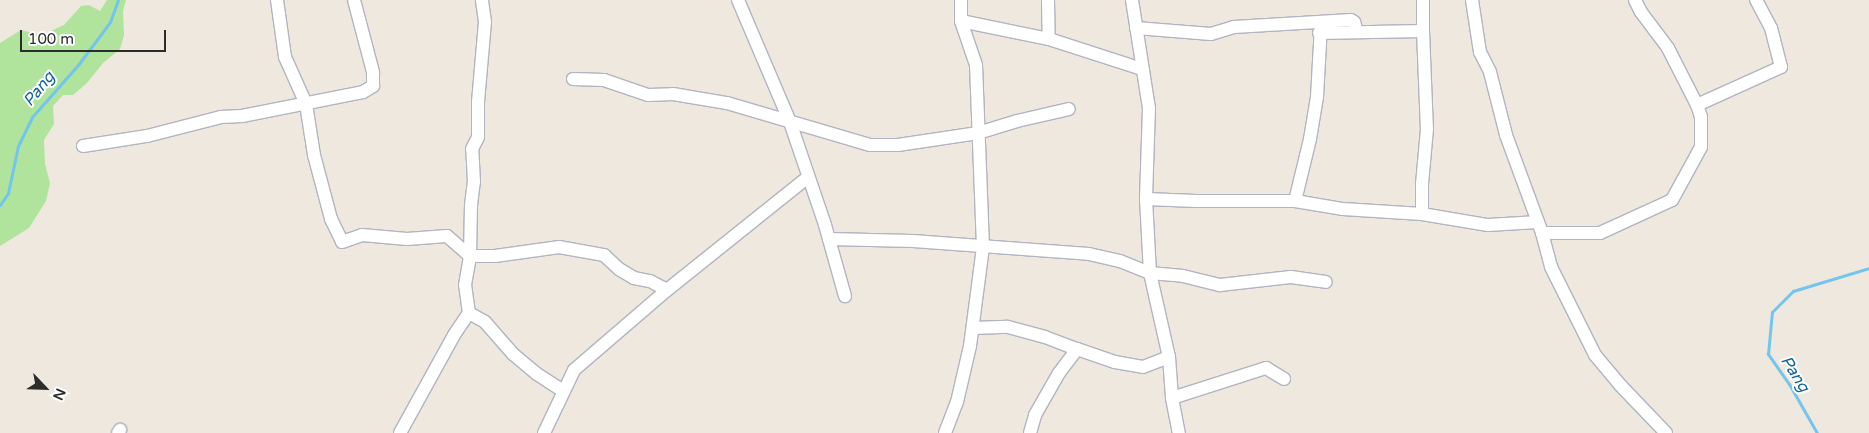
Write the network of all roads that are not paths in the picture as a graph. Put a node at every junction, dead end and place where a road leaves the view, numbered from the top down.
1 (277, 0) edge
2 (354, 0) edge
3 (482, 0) edge
4 (738, 0) edge
5 (961, 0) edge
6 (1048, 0) edge
7 (1132, 0) edge
8 (1423, 0) edge
9 (1472, 0) edge
10 (1635, 0) edge
11 (1756, 0) edge
12 (961, 21) junction
13 (1136, 28) junction
14 (1320, 28) junction
15 (1423, 32) junction
16 (1049, 39) junction
17 (1142, 69) junction
18 (573, 79) dead end
19 (306, 104) junction
20 (1697, 105) junction
21 (1069, 108) dead end
22 (790, 122) junction
23 (978, 133) junction
24 (83, 146) dead end
25 (808, 177) junction
26 (1146, 199) junction
27 (1295, 201) junction
28 (1422, 214) junction
29 (1540, 228) junction
30 (829, 239) junction
31 (983, 247) junction
32 (470, 256) junction
33 (1150, 273) junction
34 (1326, 282) dead end
35 (667, 290) junction
36 (845, 296) dead end
37 (470, 313) junction
38 (973, 328) junction
39 (1077, 349) junction
40 (1169, 358) junction
41 (1284, 379) dead end
42 (563, 391) junction
43 (1172, 398) junction
44 (400, 433) edge
45 (544, 433) edge
46 (945, 433) edge
47 (1030, 433) edge
48 (1179, 433) edge
49 (1666, 433) edge

1 - 19 street
2 - 19 street
3 - 32 street
4 - 22 street
5 - 12 street
6 - 16 street
7 - 13 street
8 - 15 street
9 - 29 street
10 - 20 street
11 - 20 street
12 - 16 street
12 - 23 street
13 - 14 street
13 - 17 street
14 - 15 street
14 - 27 street
15 - 28 street
16 - 17 street
17 - 26 street
18 - 22 street
19 - 24 street
19 - 32 street
20 - 29 street
21 - 23 street
22 - 23 street
22 - 25 street
23 - 31 street
25 - 30 street
25 - 35 street
26 - 27 street
26 - 33 street
27 - 28 street
28 - 29 street
29 - 49 street
30 - 31 street
30 - 36 street
31 - 33 street
31 - 38 street
32 - 35 street
32 - 37 street
33 - 34 street
33 - 40 street
35 - 42 street
37 - 42 street
37 - 44 street
38 - 39 street
38 - 46 street
39 - 40 street
39 - 47 street
40 - 43 street
41 - 43 street
42 - 45 street
43 - 48 street

